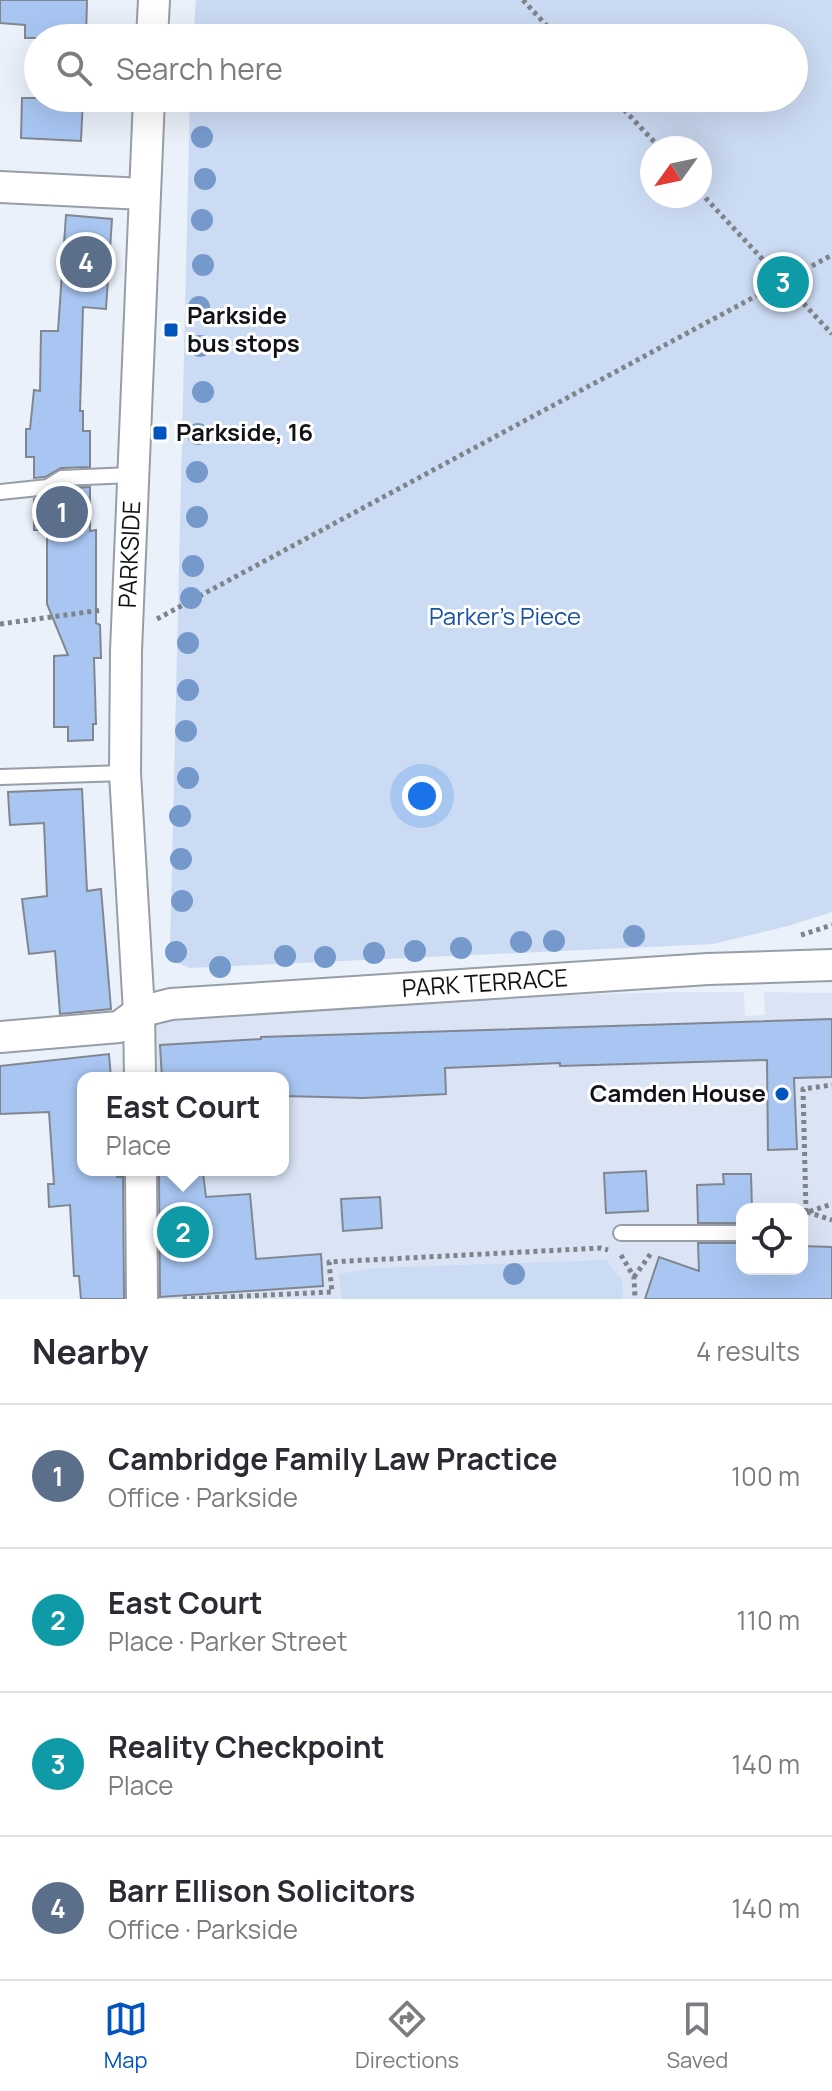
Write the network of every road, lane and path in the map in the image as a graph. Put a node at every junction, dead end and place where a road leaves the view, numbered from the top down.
1 (154, 0) edge
2 (523, 0) edge
3 (153, 24) edge
4 (545, 24) edge
5 (148, 112) edge
6 (626, 112) edge
7 (649, 136) edge
8 (0, 187) edge
9 (144, 194) junction
10 (712, 205) edge
11 (832, 255) edge
12 (783, 282) junction
13 (832, 334) edge
14 (131, 475) junction
15 (0, 492) edge
16 (139, 614) junction
17 (0, 624) edge
18 (125, 773) junction
19 (0, 777) edge
20 (832, 925) edge
21 (792, 938) dead end
22 (832, 965) edge
23 (139, 1012) junction
24 (0, 1037) edge
25 (140, 1072) edge
26 (832, 1085) edge
27 (141, 1176) edge
28 (804, 1203) edge
29 (832, 1204) edge
30 (808, 1212) edge
31 (808, 1214) edge
32 (832, 1220) edge
33 (621, 1233) dead end
34 (736, 1233) edge
35 (142, 1299) edge
36 (183, 1299) edge
37 (635, 1299) edge

1 - 3 street
2 - 4 path
5 - 9 street, PARKSIDE
6 - 7 path
8 - 9 street
9 - 14 street, PARKSIDE
10 - 12 path
11 - 12 path
12 - 13 path
12 - 16 path
14 - 15 lane
14 - 16 street, PARKSIDE
16 - 17 path
16 - 18 street, PARKSIDE
18 - 19 lane
18 - 23 street, PARKSIDE
20 - 21 path
22 - 23 street, PARK TERRACE
23 - 24 street, PARK TERRACE
23 - 25 street, PARKSIDE
26 - 28 path
27 - 35 street
29 - 30 path
31 - 32 path
33 - 34 lane
36 - 37 path

